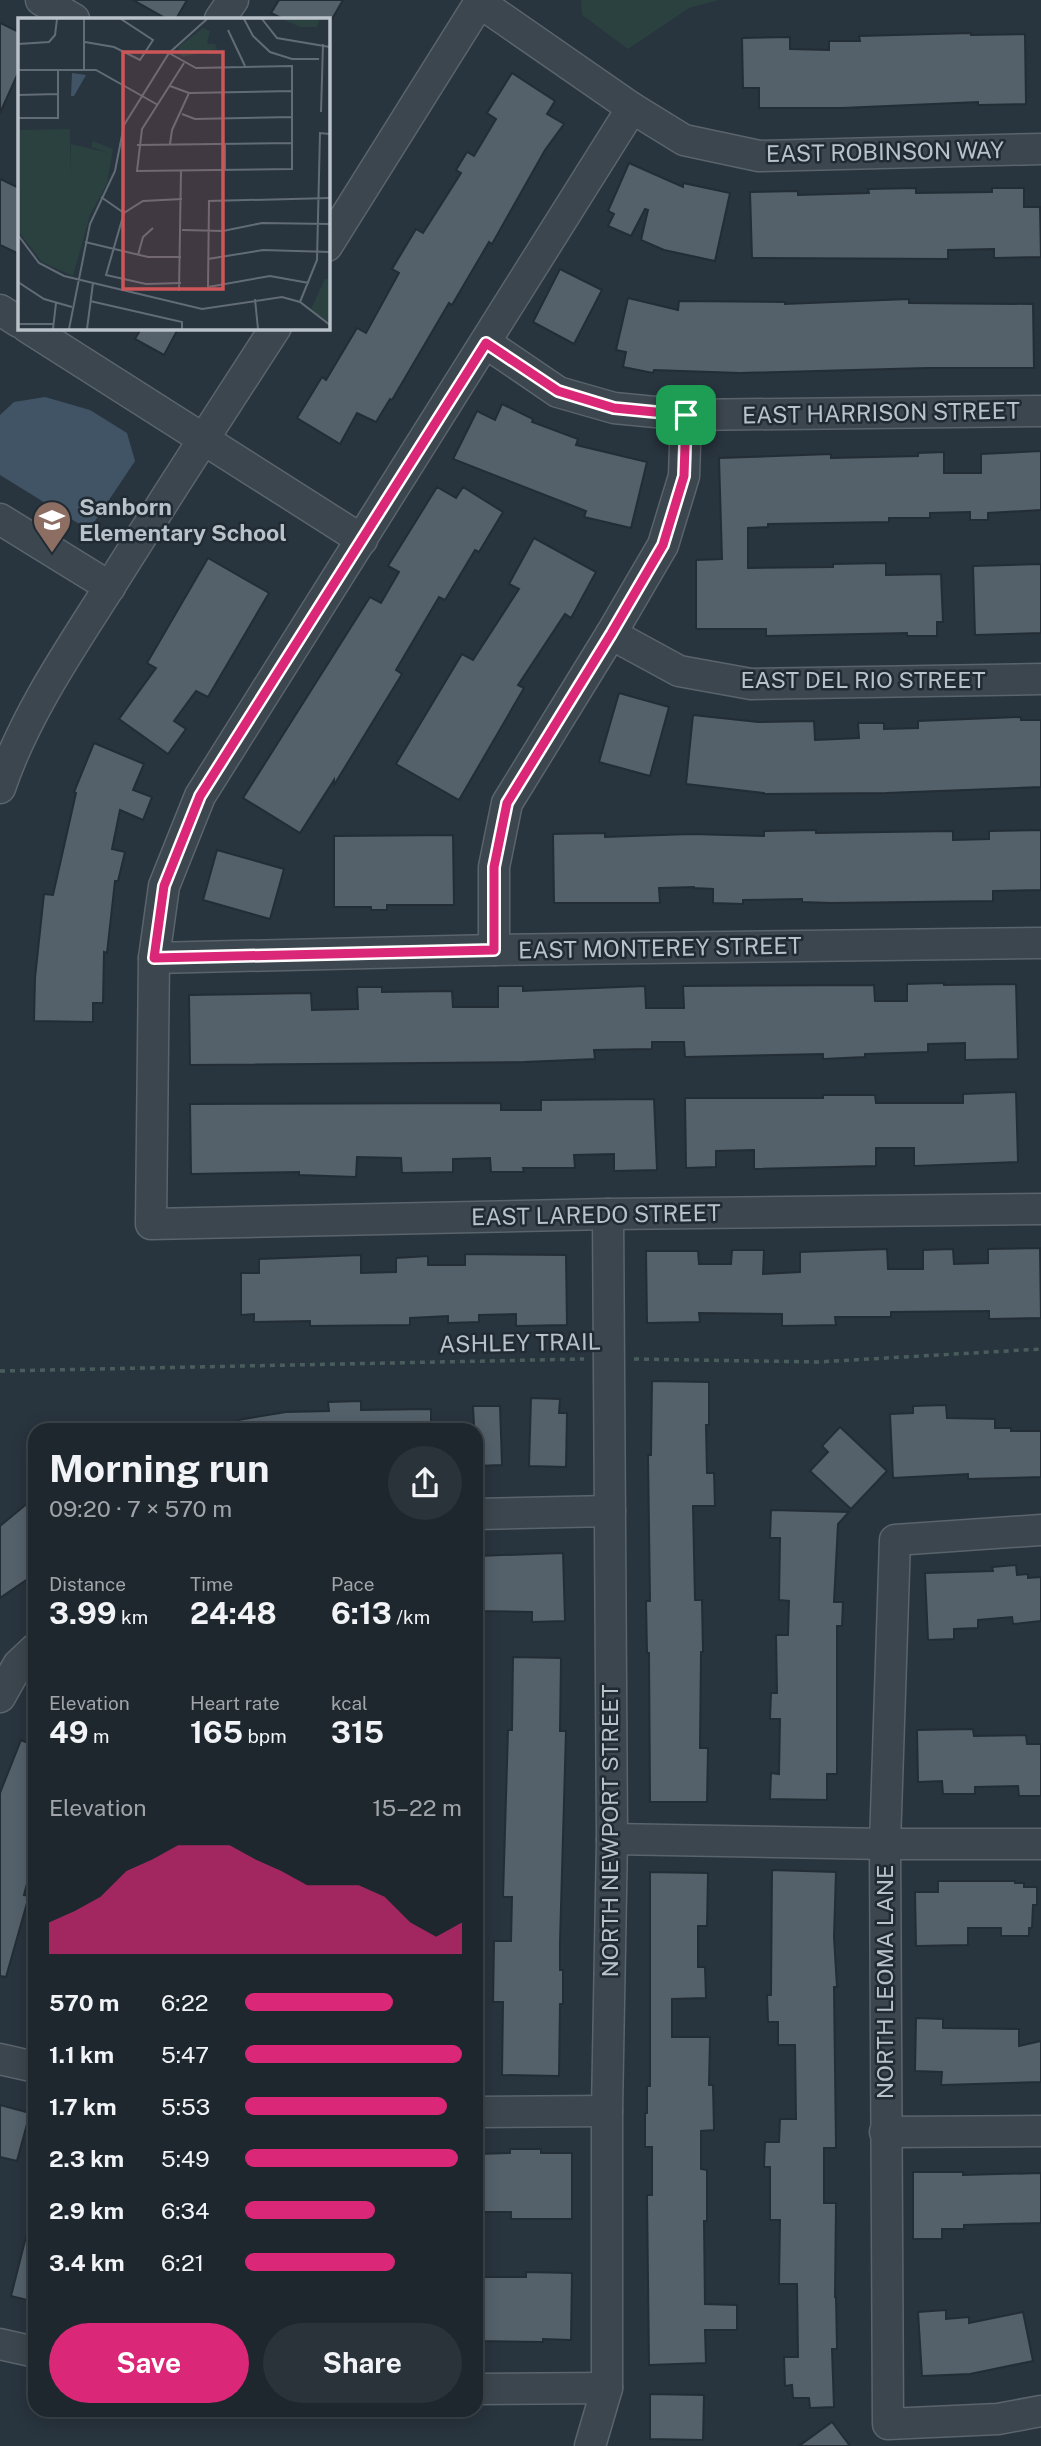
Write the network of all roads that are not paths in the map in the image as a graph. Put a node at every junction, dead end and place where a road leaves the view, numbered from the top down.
1 (41, 0) edge
2 (233, 0) edge
3 (480, 1) edge
4 (72, 18) edge
5 (221, 18) edge
6 (632, 108) junction
7 (1041, 149) edge
8 (329, 243) edge
9 (0, 310) edge
10 (18, 322) edge
11 (30, 329) edge
12 (275, 329) edge
13 (486, 343) junction
14 (1041, 411) edge
15 (686, 415) junction
16 (203, 439) junction
17 (0, 519) edge
18 (362, 540) junction
19 (110, 587) junction
20 (611, 634) junction
21 (1041, 679) edge
22 (0, 788) edge
23 (1041, 943) edge
24 (494, 950) junction
25 (154, 958) junction
26 (1041, 1209) edge
27 (608, 1214) junction
28 (610, 1511) junction
29 (483, 1514) edge
30 (1041, 1530) edge
31 (18, 1655) edge
32 (0, 1696) edge
33 (612, 1839) junction
34 (885, 1844) junction
35 (1041, 1844) edge
36 (0, 2059) edge
37 (28, 2065) edge
38 (607, 2111) junction
39 (483, 2112) edge
40 (1041, 2131) edge
41 (885, 2132) junction
42 (0, 2344) edge
43 (28, 2350) edge
44 (607, 2388) junction
45 (483, 2389) edge
46 (1041, 2411) edge
47 (590, 2446) edge

1 - 4 street
2 - 5 street
3 - 6 street, EAST ROBINSON WAY
3 - 8 street
6 - 7 street, EAST ROBINSON WAY
6 - 13 street
9 - 10 street
11 - 16 street
12 - 16 street
13 - 15 street, EAST HARRISON STREET
13 - 18 street
14 - 15 street, EAST HARRISON STREET
15 - 20 street
16 - 18 street
16 - 19 street
17 - 19 street
18 - 25 street
19 - 22 street
20 - 21 street, EAST DEL RIO STREET
20 - 24 street
23 - 24 street, EAST MONTEREY STREET
24 - 25 street, EAST MONTEREY STREET
25 - 27 street, EAST LAREDO STREET
26 - 27 street, EAST LAREDO STREET
27 - 28 street, NORTH NEWPORT STREET
28 - 29 street
28 - 33 street, NORTH NEWPORT STREET
30 - 34 street, NORTH LEOMA LANE
31 - 32 street
33 - 34 street
33 - 38 street, NORTH NEWPORT STREET
34 - 35 street
34 - 41 street, NORTH LEOMA LANE
36 - 37 street
38 - 39 street
38 - 44 street, NORTH NEWPORT STREET
40 - 41 street
41 - 46 street, NORTH LEOMA LANE
42 - 43 street
44 - 45 street
44 - 47 street, NORTH NEWPORT STREET

